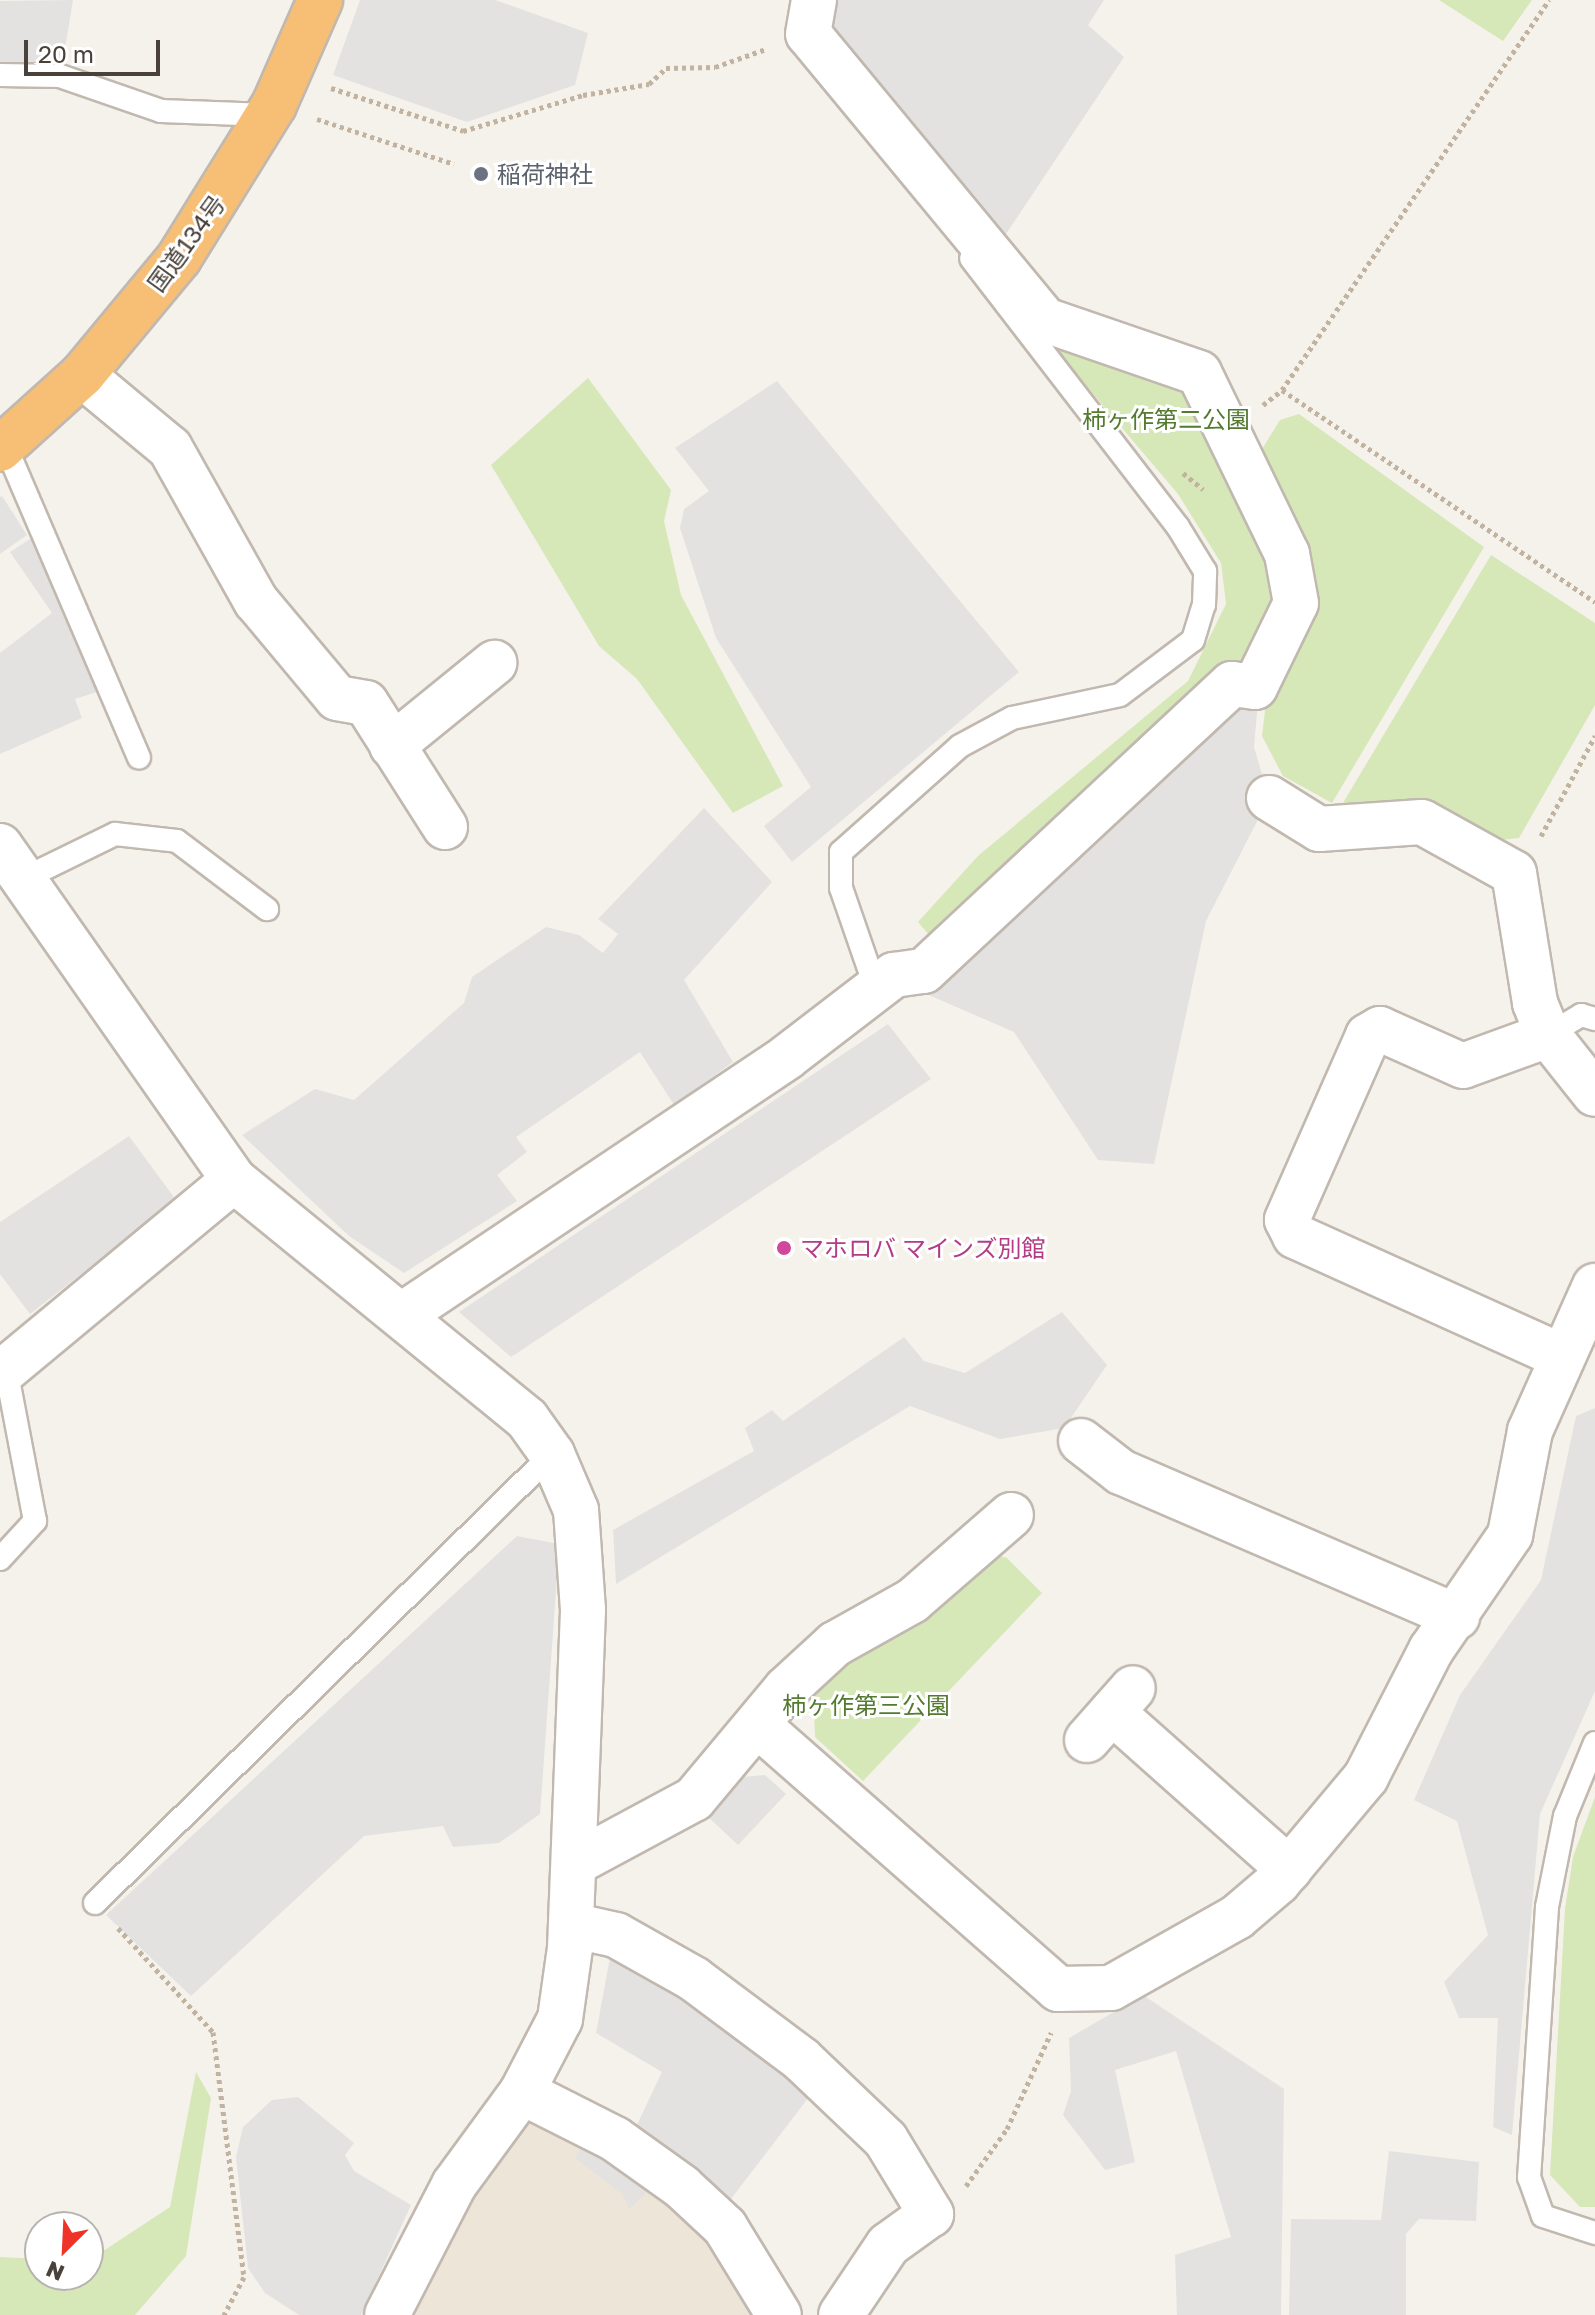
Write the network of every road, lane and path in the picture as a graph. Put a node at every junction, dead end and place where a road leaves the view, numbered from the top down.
1 (320, 0) edge
2 (1549, 0) edge
3 (811, 17) edge
4 (0, 75) edge
5 (277, 98) junction
6 (454, 164) dead end
7 (921, 170) junction
8 (82, 375) junction
9 (1282, 390) junction
10 (1231, 431) junction
11 (2, 447) edge
12 (1595, 602) edge
13 (494, 663) dead end
14 (1595, 736) edge
15 (392, 746) junction
16 (139, 757) dead end
17 (1269, 798) dead end
18 (445, 827) dead end
19 (11, 863) edge
20 (1514, 873) junction
21 (267, 909) dead end
22 (876, 989) junction
23 (1595, 1019) edge
24 (1548, 1035) junction
25 (1595, 1094) edge
26 (234, 1180) junction
27 (1595, 1286) edge
28 (402, 1315) junction
29 (1559, 1355) junction
30 (3, 1371) edge
31 (1081, 1441) dead end
32 (552, 1454) junction
33 (1011, 1515) dead end
34 (0, 1559) edge
35 (1457, 1617) junction
36 (1110, 1713) dead end
37 (760, 1727) junction
38 (1595, 1743) edge
39 (575, 1863) junction
40 (1289, 1869) junction
41 (95, 1903) joint
42 (571, 1925) junction
43 (1039, 2045) dead end
44 (522, 2092) junction
45 (931, 2214) junction
46 (1595, 2233) edge
47 (224, 2315) edge
48 (387, 2315) edge
49 (779, 2315) edge
50 (841, 2315) edge

1 - 5 highway, 国道134号
2 - 9 path
3 - 5 path
3 - 7 street
4 - 5 lane
5 - 6 path
5 - 8 highway, 国道134号
7 - 10 street
7 - 22 lane
8 - 11 highway, 国道134号
8 - 15 street
9 - 10 path
9 - 12 path
10 - 22 street
11 - 16 lane
13 - 15 street
14 - 20 path
15 - 18 street
17 - 20 street
19 - 21 lane
19 - 26 street
20 - 24 street
22 - 28 street
23 - 24 lane
24 - 25 street
24 - 29 street
26 - 28 street
26 - 30 street
27 - 29 street
28 - 32 street
29 - 35 street
30 - 34 lane
31 - 35 street
32 - 39 street
32 - 41 lane
33 - 37 street
35 - 40 street
36 - 40 street
37 - 39 street
37 - 40 street
38 - 46 lane
39 - 42 street
41 - 47 path
42 - 44 street
42 - 45 street
43 - 45 path
44 - 48 street
44 - 49 street
45 - 50 street

